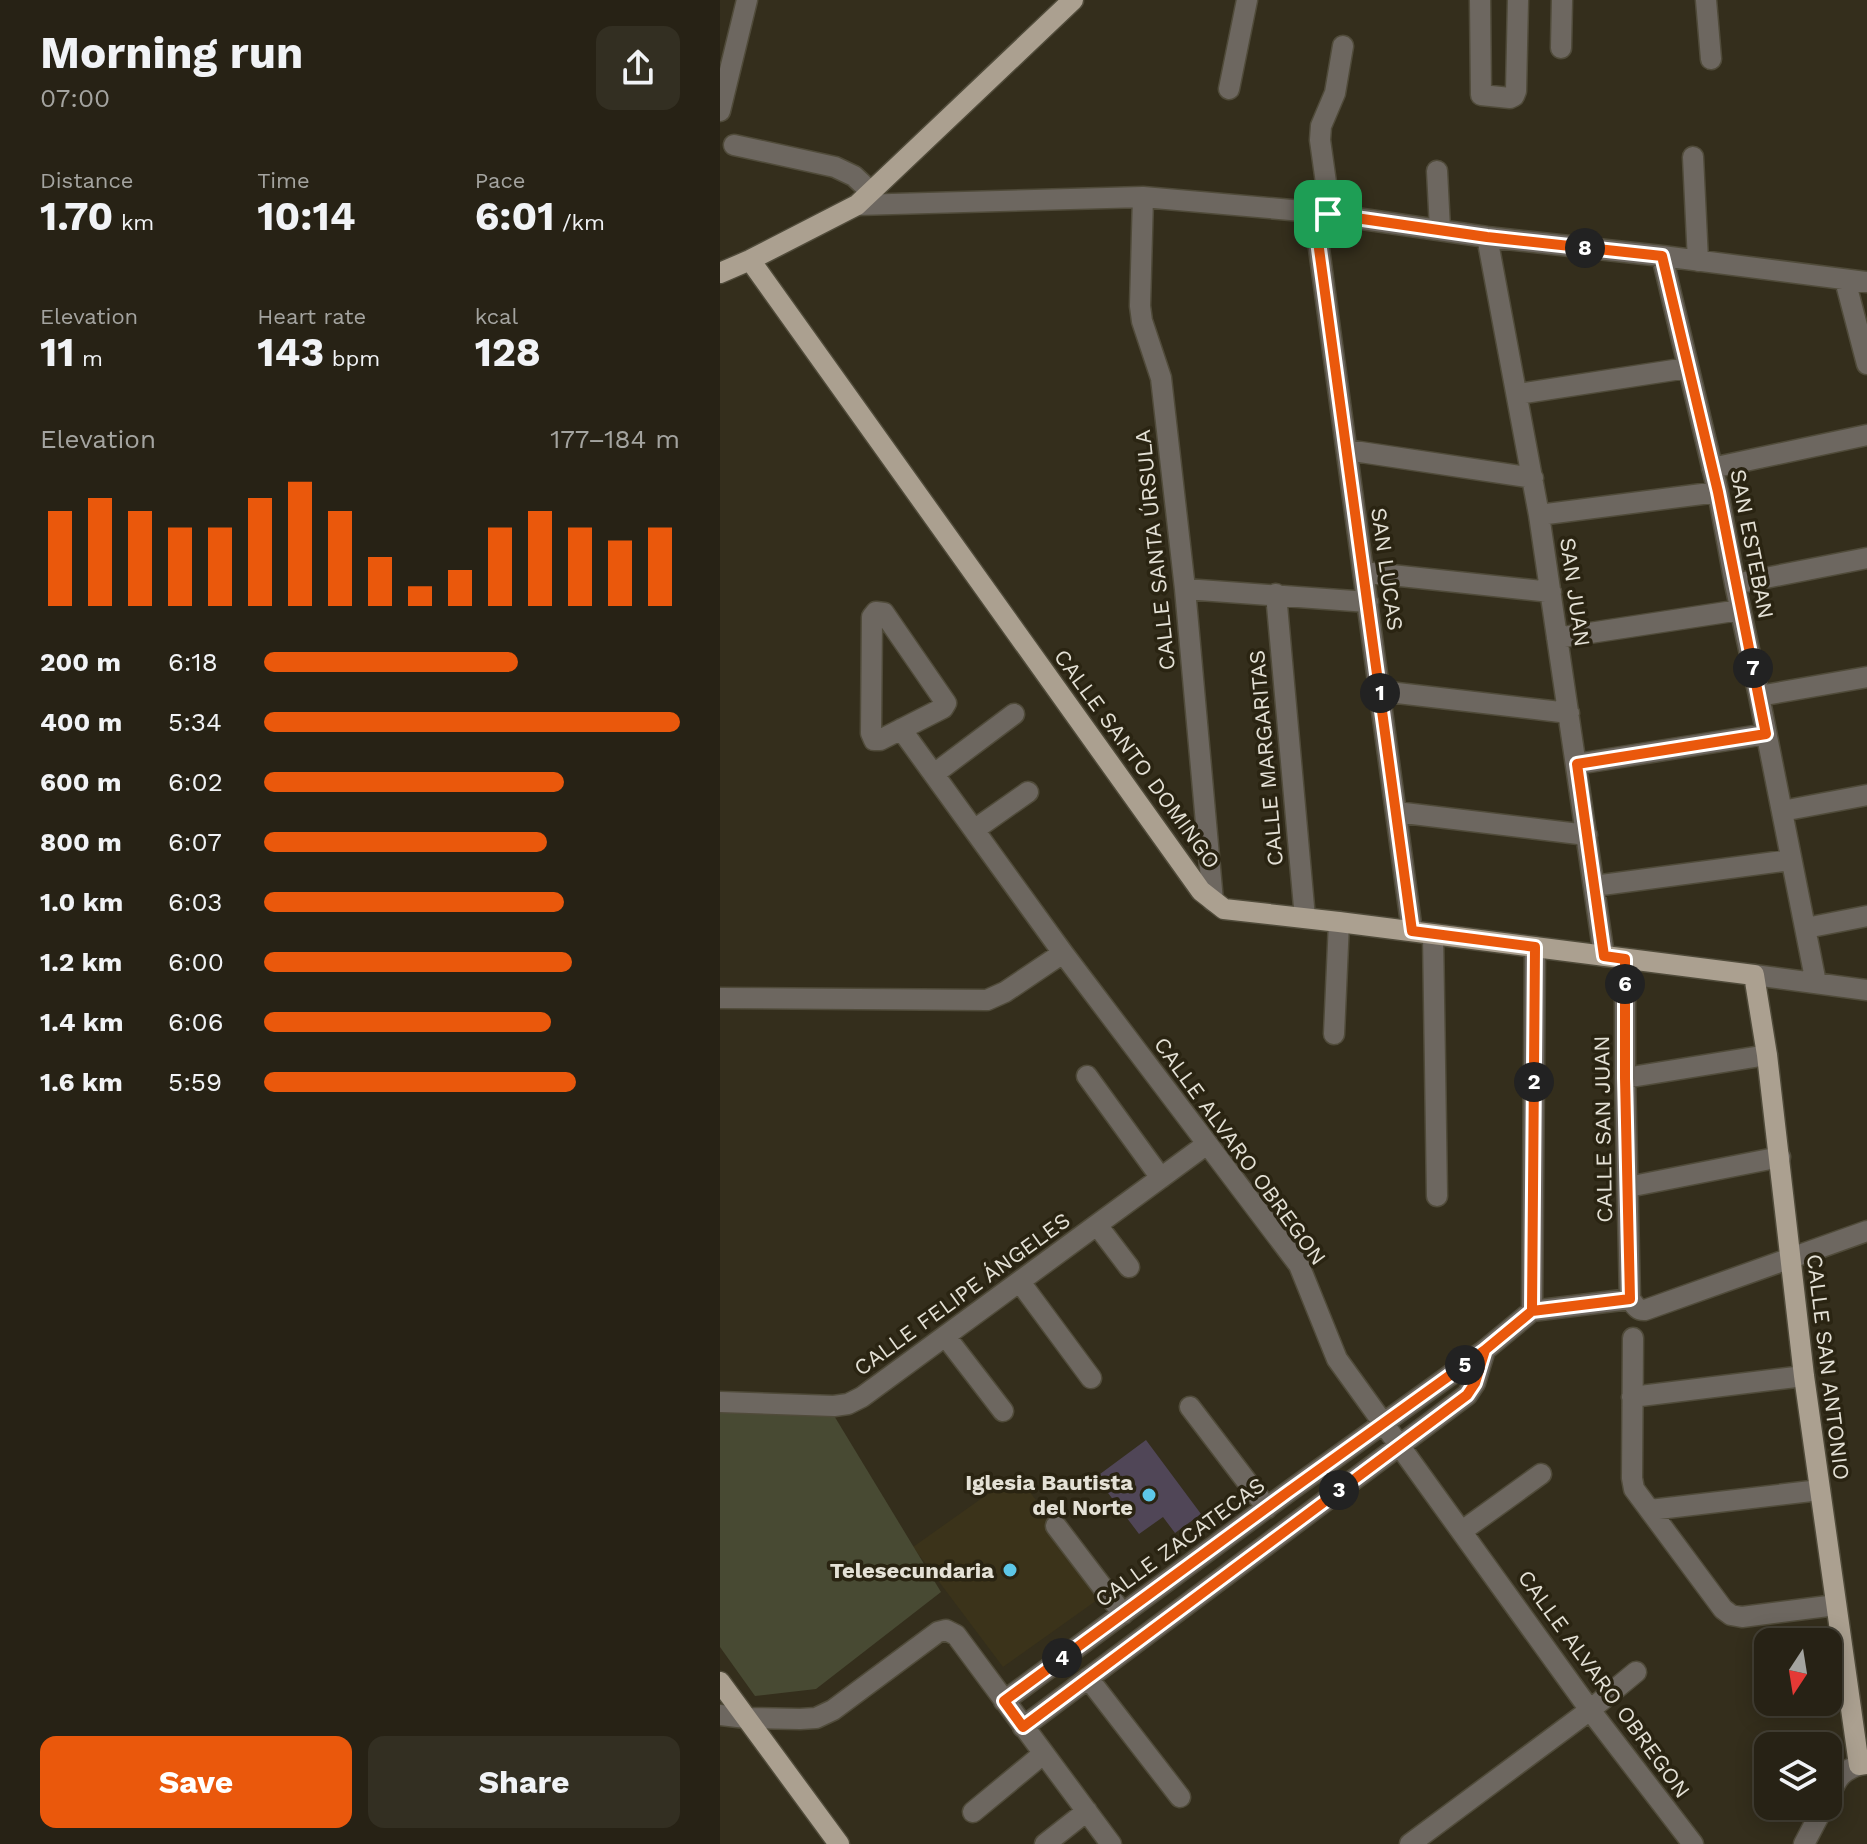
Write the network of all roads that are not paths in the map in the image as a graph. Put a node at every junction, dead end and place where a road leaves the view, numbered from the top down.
1 (747, 0) edge
2 (1073, 0) edge
3 (1247, 0) edge
4 (1480, 0) edge
5 (1518, 0) edge
6 (1562, 0) edge
7 (1706, 0) edge
8 (1343, 46) dead end
9 (1561, 48) dead end
10 (1711, 59) dead end
11 (1229, 89) dead end
12 (720, 111) edge
13 (734, 145) dead end
14 (1693, 157) dead end
15 (1437, 171) dead end
16 (1143, 197) junction
17 (864, 198) junction
18 (1321, 213) junction
19 (1440, 229) junction
20 (1487, 237) junction
21 (1662, 256) junction
22 (750, 260) junction
23 (1698, 261) junction
24 (720, 273) edge
25 (1845, 280) junction
26 (1867, 282) edge
27 (1867, 364) edge
28 (1687, 368) junction
29 (1518, 394) junction
30 (1867, 435) edge
31 (1347, 450) junction
32 (1712, 468) junction
33 (1533, 478) junction
34 (1718, 492) junction
35 (1539, 515) junction
36 (1867, 558) edge
37 (1363, 572) junction
38 (1735, 584) junction
39 (1185, 589) junction
40 (1551, 592) junction
41 (1276, 594) junction
42 (1368, 602) junction
43 (1740, 610) junction
44 (1557, 638) junction
45 (1867, 677) edge
46 (1380, 691) junction
47 (1759, 696) junction
48 (1569, 713) junction
49 (1014, 714) dead end
50 (901, 729) junction
51 (1766, 734) junction
52 (1577, 764) junction
53 (934, 774) junction
54 (1028, 792) dead end
55 (1867, 795) edge
56 (1782, 811) junction
57 (1396, 812) junction
58 (974, 830) junction
59 (1587, 835) junction
60 (1791, 860) junction
61 (1594, 886) junction
62 (1213, 901) junction
63 (1867, 916) edge
64 (1305, 918) junction
65 (1339, 922) junction
66 (1806, 928) junction
67 (1423, 933) junction
68 (1535, 947) junction
69 (1063, 953) junction
70 (1604, 956) junction
71 (1625, 959) junction
72 (1754, 975) junction
73 (1816, 983) junction
74 (1867, 990) edge
75 (720, 998) edge
76 (1334, 1034) dead end
77 (1767, 1055) junction
78 (1087, 1076) dead end
79 (1625, 1078) junction
80 (1207, 1144) junction
81 (1780, 1157) junction
82 (1161, 1178) junction
83 (1628, 1187) junction
84 (1437, 1196) dead end
85 (1097, 1225) junction
86 (1867, 1231) edge
87 (1790, 1259) junction
88 (1129, 1267) dead end
89 (1020, 1282) junction
90 (1635, 1304) junction
91 (1532, 1311) junction
92 (946, 1337) junction
93 (1633, 1338) dead end
94 (1485, 1350) junction
95 (1804, 1376) junction
96 (1091, 1378) dead end
97 (1632, 1397) junction
98 (720, 1402) edge
99 (1190, 1407) dead end
100 (1003, 1411) dead end
101 (1384, 1423) junction
102 (1400, 1444) junction
103 (1541, 1474) dead end
104 (1820, 1490) junction
105 (1288, 1492) junction
106 (1267, 1508) junction
107 (1650, 1510) junction
108 (1305, 1515) junction
109 (1056, 1526) dead end
110 (1462, 1531) junction
111 (1836, 1605) junction
112 (1123, 1614) junction
113 (1636, 1672) dead end
114 (1088, 1678) junction
115 (720, 1682) edge
116 (1004, 1701) junction
117 (1590, 1710) junction
118 (720, 1715) edge
119 (746, 1718) junction
120 (1023, 1727) junction
121 (1043, 1754) junction
122 (1856, 1768) edge
123 (1842, 1783) edge
124 (1180, 1797) dead end
125 (1087, 1811) junction
126 (973, 1812) dead end
127 (1817, 1820) edge
128 (839, 1844) edge
129 (1045, 1844) edge
130 (1111, 1844) edge
131 (1410, 1844) edge
132 (1693, 1844) edge
133 (1804, 1844) edge

1 - 12 street
2 - 17 main road
3 - 11 street
4 - 5 street
6 - 9 street
7 - 10 street
8 - 18 street, SAN LUCAS
13 - 17 street
14 - 23 street
15 - 19 street
16 - 17 street
16 - 18 street
16 - 39 street, CALLE SANTA ÚRSULA
17 - 22 main road
18 - 19 street
18 - 31 street, SAN LUCAS
19 - 20 street
20 - 21 street
20 - 29 street, SAN JUAN
21 - 23 street
21 - 28 street, SAN ESTEBAN
22 - 24 main road
22 - 62 main road, CALLE SANTO DOMINGO
23 - 25 street
25 - 26 street
25 - 27 street
28 - 29 street
28 - 32 street, SAN ESTEBAN
29 - 33 street, SAN JUAN
30 - 32 street
31 - 33 street
31 - 37 street, SAN LUCAS
32 - 34 street, SAN ESTEBAN
33 - 35 street, SAN JUAN
34 - 35 street
34 - 38 street, SAN ESTEBAN
35 - 40 street, SAN JUAN
36 - 38 street
37 - 40 street
37 - 42 street, SAN LUCAS
38 - 43 street, SAN ESTEBAN
39 - 41 street
39 - 62 street, CALLE SANTA ÚRSULA
40 - 44 street, SAN JUAN
41 - 42 street
41 - 64 street, CALLE MARGARITAS
42 - 46 street, SAN LUCAS
43 - 44 street
43 - 47 street, SAN ESTEBAN
44 - 48 street, SAN JUAN
45 - 47 street
46 - 48 street
46 - 57 street, SAN LUCAS
47 - 51 street, SAN ESTEBAN
48 - 52 street, SAN JUAN
49 - 53 street
50 - 50 street
50 - 53 street, CALLE ALVARO OBREGON
51 - 52 street
51 - 56 street, SAN ESTEBAN
52 - 59 street, SAN JUAN
53 - 58 street, CALLE ALVARO OBREGON
54 - 58 street
55 - 56 street
56 - 60 street, SAN ESTEBAN
57 - 59 street
57 - 67 street, SAN LUCAS
58 - 69 street, CALLE ALVARO OBREGON
59 - 61 street, SAN JUAN
60 - 61 street
60 - 66 street, SAN ESTEBAN
61 - 70 street, SAN JUAN
62 - 64 main road, CALLE SANTO DOMINGO
63 - 66 street
64 - 65 main road, CALLE SANTO DOMINGO
65 - 67 main road, CALLE SANTO DOMINGO
65 - 76 street
66 - 73 street, SAN ESTEBAN
67 - 68 main road, CALLE SANTO DOMINGO
67 - 84 street, SAN LUCAS
68 - 70 main road, CALLE SANTO DOMINGO
68 - 91 street
69 - 75 street
69 - 80 street, CALLE ALVARO OBREGON
70 - 71 main road, CALLE SANTO DOMINGO
71 - 72 main road, CALLE SANTO DOMINGO
71 - 79 street, CALLE SAN JUAN
72 - 73 street, CALLE SANTO DOMINGO
72 - 77 main road, CALLE SAN ANTONIO
73 - 74 street, CALLE SANTO DOMINGO
77 - 79 street
77 - 81 main road, CALLE SAN ANTONIO
78 - 82 street
79 - 83 street, CALLE SAN JUAN
80 - 82 street, CALLE FELIPE ÁNGELES
80 - 101 street, CALLE ALVARO OBREGON
81 - 83 street
81 - 87 main road, CALLE SAN ANTONIO
82 - 85 street, CALLE FELIPE ÁNGELES
83 - 90 street, CALLE SAN JUAN
85 - 88 street
85 - 89 street, CALLE FELIPE ÁNGELES
86 - 87 street
87 - 90 street
87 - 95 main road, CALLE SAN ANTONIO
89 - 92 street, CALLE FELIPE ÁNGELES
89 - 96 street
90 - 91 street
91 - 94 street, CALLE ZACATECAS
92 - 98 street, CALLE FELIPE ÁNGELES
92 - 100 street
93 - 97 street
94 - 101 street, CALLE ZACATECAS
94 - 102 street
95 - 97 street
95 - 104 main road, CALLE SAN ANTONIO
97 - 107 street
99 - 106 street
101 - 102 street, CALLE ALVARO OBREGON
101 - 105 street, CALLE ZACATECAS
102 - 108 street
102 - 110 street, CALLE ALVARO OBREGON
103 - 110 street
104 - 107 street
104 - 111 main road, CALLE SAN ANTONIO
105 - 106 street, CALLE ZACATECAS
105 - 108 street
106 - 112 street, CALLE ZACATECAS
107 - 111 street
108 - 114 street
109 - 112 street
110 - 117 street, CALLE ALVARO OBREGON
111 - 122 main road, CALLE SAN ANTONIO
112 - 116 street, CALLE ZACATECAS
113 - 117 street
114 - 120 street
114 - 124 street
115 - 119 main road
116 - 119 street
116 - 120 street
117 - 131 street
117 - 132 street, CALLE ALVARO OBREGON
118 - 119 street
119 - 128 main road
120 - 121 street
121 - 125 street
121 - 126 street
122 - 123 street
125 - 129 street
125 - 130 street
127 - 133 street

